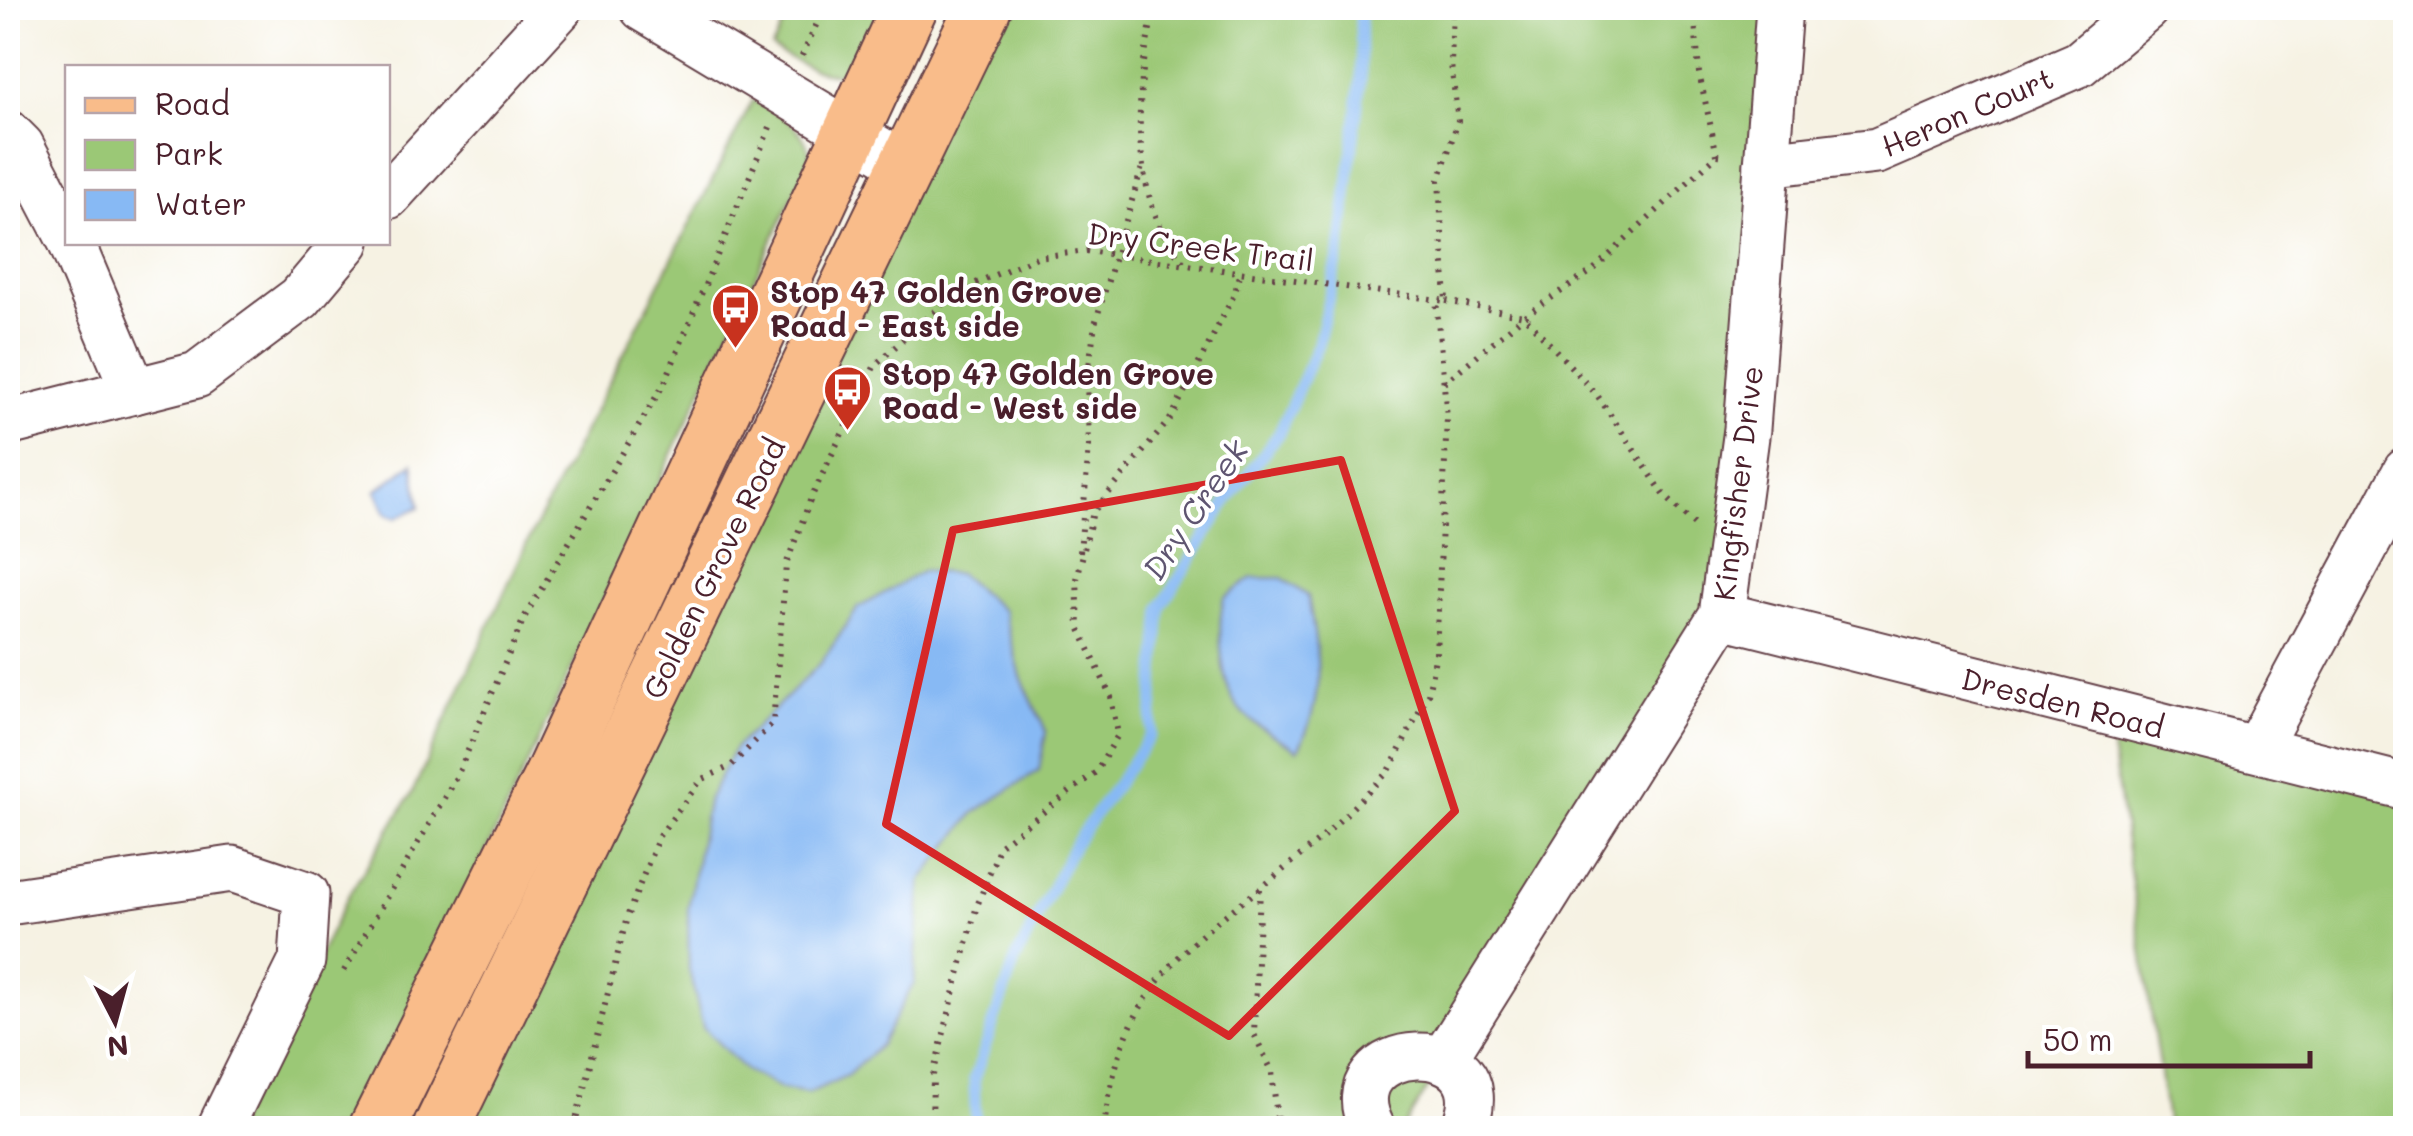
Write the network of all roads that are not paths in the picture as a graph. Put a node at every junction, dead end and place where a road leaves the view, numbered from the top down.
1 (560, 8) edge
2 (643, 8) edge
3 (909, 8) edge
4 (983, 8) edge
5 (1779, 8) edge
6 (2146, 8) edge
7 (8, 133) edge
8 (848, 134) junction
9 (1767, 164) junction
10 (908, 166) junction
11 (390, 194) edge
12 (65, 231) edge
13 (72, 245) edge
14 (344, 245) edge
15 (134, 391) junction
16 (8, 424) edge
17 (2406, 472) edge
18 (1722, 615) junction
19 (2257, 748) junction
20 (2406, 787) edge
21 (8, 902) edge
22 (1443, 1060) junction
23 (220, 1128) edge
24 (377, 1128) edge
25 (440, 1128) edge
26 (1372, 1128) edge
27 (1464, 1128) edge

1 - 11 street
2 - 8 street
3 - 8 main road, Golden Grove Road
4 - 10 main road, Golden Grove Road
5 - 9 street, Kingfisher Drive
6 - 9 street, Heron Court
7 - 12 street
8 - 10 street
8 - 24 main road, Golden Grove Road
9 - 18 street, Kingfisher Drive
10 - 25 main road, Golden Grove Road
13 - 15 street
14 - 15 street
15 - 16 street
17 - 19 street
18 - 19 street, Dresden Road
18 - 22 street, Kingfisher Drive
19 - 20 street, Dresden Road
21 - 23 street
22 - 26 street
22 - 27 street

